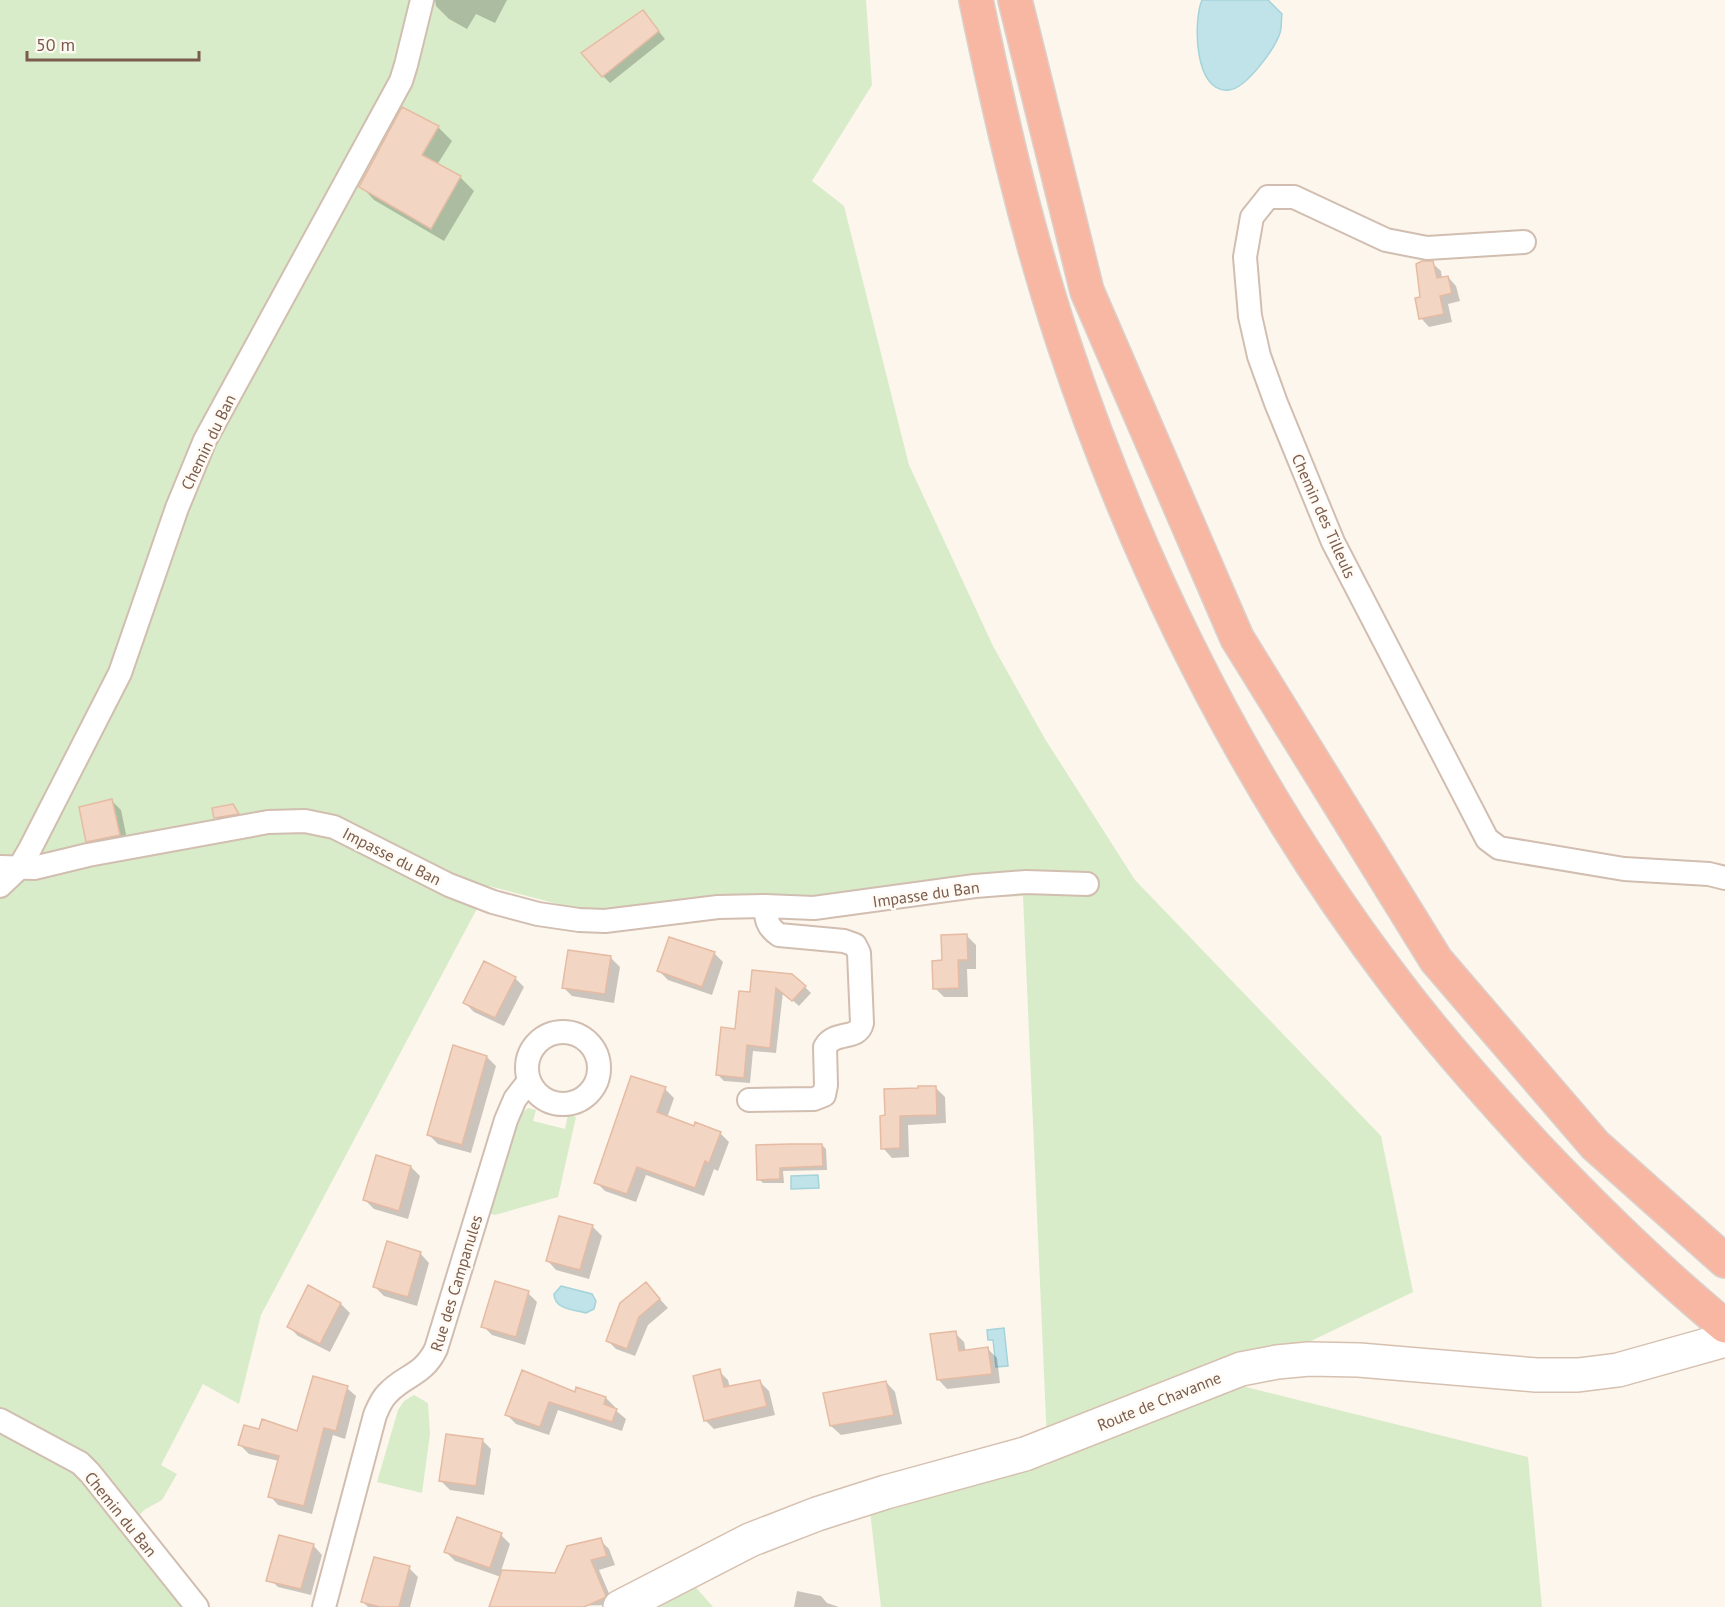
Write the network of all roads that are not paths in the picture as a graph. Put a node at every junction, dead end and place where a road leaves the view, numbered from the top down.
1 (422, 0) edge
2 (976, 0) edge
3 (1015, 0) edge
4 (1524, 242) dead end
5 (9, 868) edge
6 (1725, 878) edge
7 (1088, 884) dead end
8 (0, 886) edge
9 (765, 906) junction
10 (529, 1081) dead end
11 (749, 1100) dead end
12 (1725, 1261) edge
13 (1725, 1326) edge
14 (1725, 1340) edge
15 (0, 1420) edge
16 (196, 1607) edge
17 (324, 1607) edge
18 (620, 1607) edge

1 - 5 street, Chemin du Ban
2 - 13 highway
3 - 12 highway
4 - 6 street, Chemin des Tilleuls
5 - 8 street, Chemin du Ban
5 - 9 street, Impasse du Ban
7 - 9 street, Impasse du Ban
9 - 11 street
10 - 17 street, Rue des Campanules
14 - 18 main road, Route de Chavanne
15 - 16 street, Chemin du Ban

